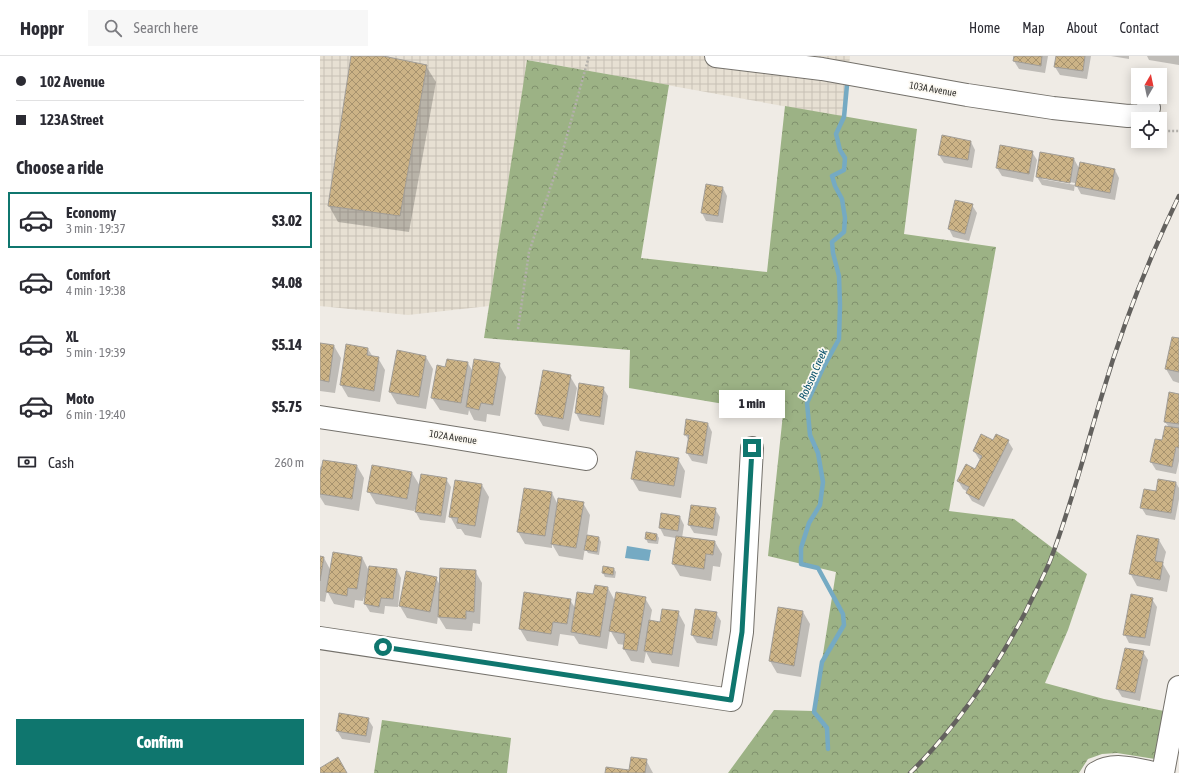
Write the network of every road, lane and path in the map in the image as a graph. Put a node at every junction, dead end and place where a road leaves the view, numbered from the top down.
1 (589, 56) edge
2 (716, 56) edge
3 (823, 63) edge
4 (1149, 108) dead end
5 (1179, 130) edge
6 (1167, 131) edge
7 (518, 329) dead end
8 (320, 417) edge
9 (752, 448) dead end
10 (586, 459) dead end
11 (320, 638) edge
12 (1179, 687) edge
13 (1097, 772) edge
14 (1154, 773) edge
15 (1163, 773) edge

1 - 7 path
2 - 3 street, 103A Avenue
3 - 4 street, 103A Avenue
5 - 6 path
8 - 10 street, 102A Avenue
9 - 11 street
12 - 15 street
13 - 14 street

